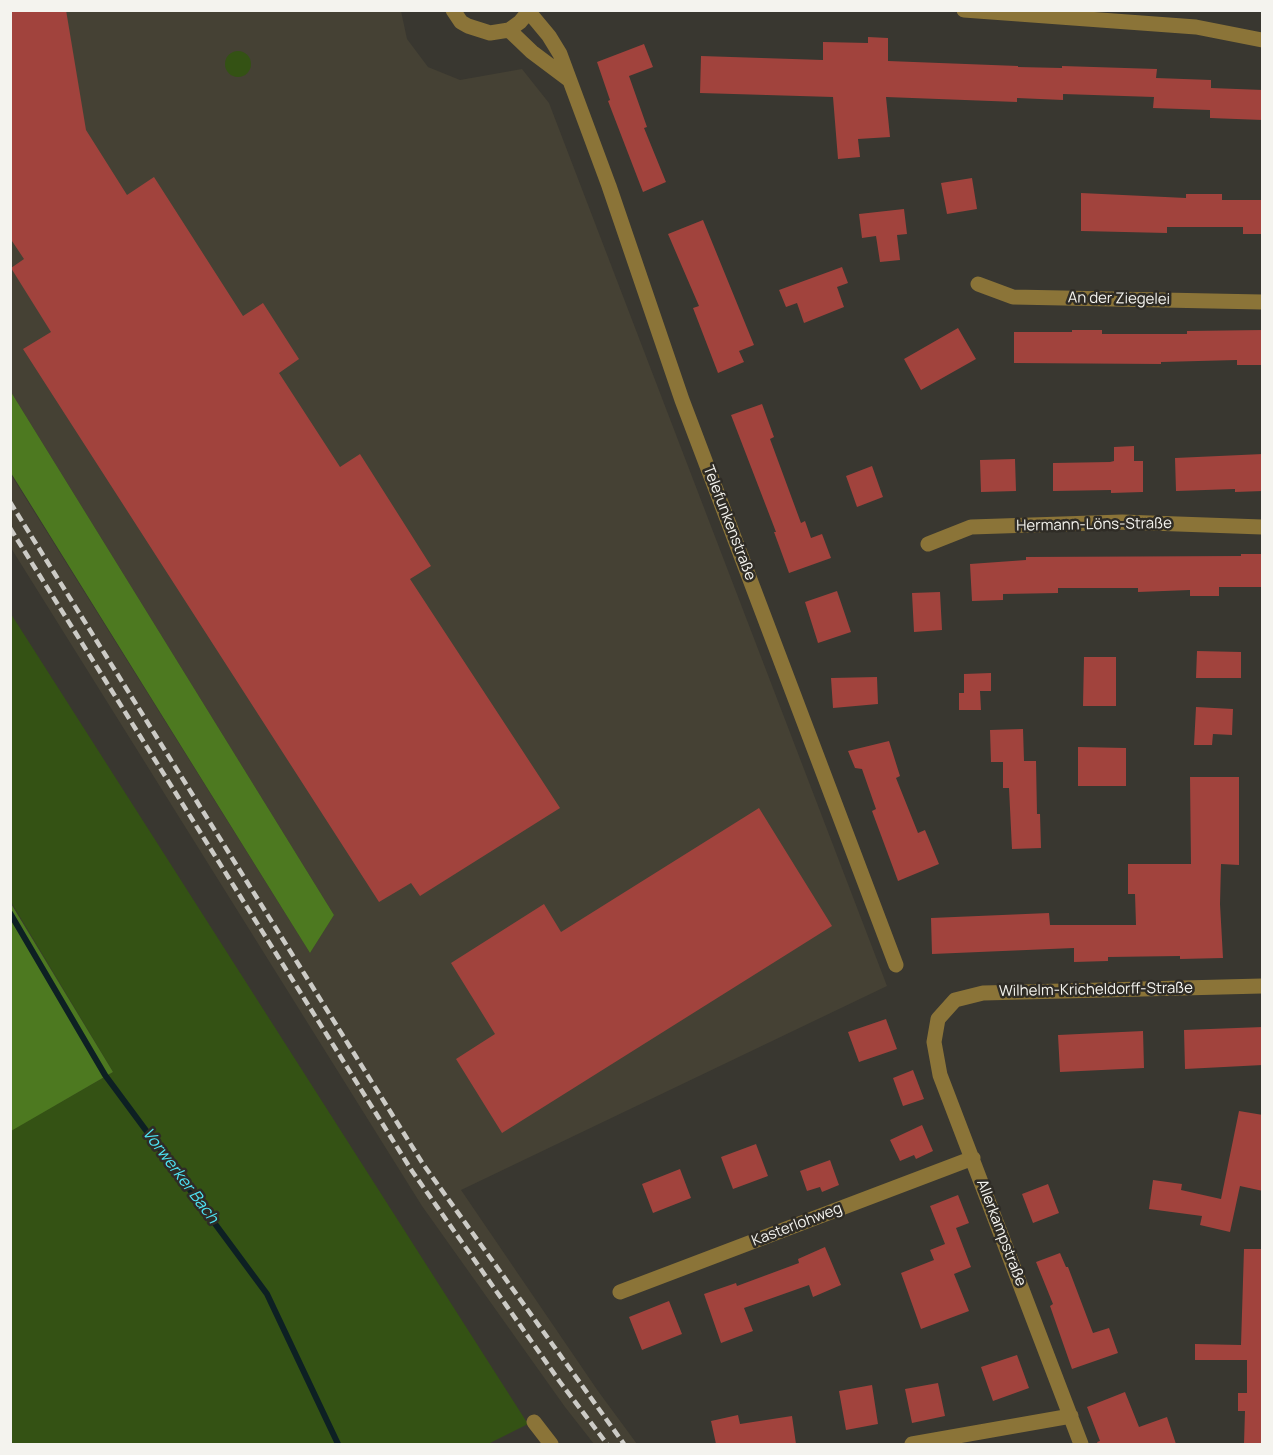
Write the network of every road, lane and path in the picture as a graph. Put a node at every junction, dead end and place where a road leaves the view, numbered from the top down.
1 (453, 10) edge
2 (964, 10) edge
3 (529, 11) edge
4 (508, 30) junction
5 (1263, 40) edge
6 (568, 79) junction
7 (978, 284) dead end
8 (1263, 302) edge
9 (1263, 527) edge
10 (928, 544) dead end
11 (896, 965) dead end
12 (1263, 986) edge
13 (938, 1019) joint
14 (973, 1158) junction
15 (620, 1292) dead end
16 (1071, 1416) junction
17 (534, 1422) dead end
18 (551, 1444) edge
19 (912, 1444) edge
20 (1081, 1444) edge

1 - 4 street
2 - 5 street
3 - 4 street, Telefunkenstraße
3 - 6 street, Telefunkenstraße
4 - 6 street
6 - 11 street, Telefunkenstraße
7 - 8 street, An der Ziegelei
9 - 10 street, Hermann-Löns-Straße
12 - 13 street, Wilhelm-Kricheldorff-Straße
13 - 14 street, Allerkampstraße
14 - 15 street, Kasterlohweg
14 - 16 street, Allerkampstraße
16 - 19 street
16 - 20 street, Allerkampstraße
17 - 18 street

